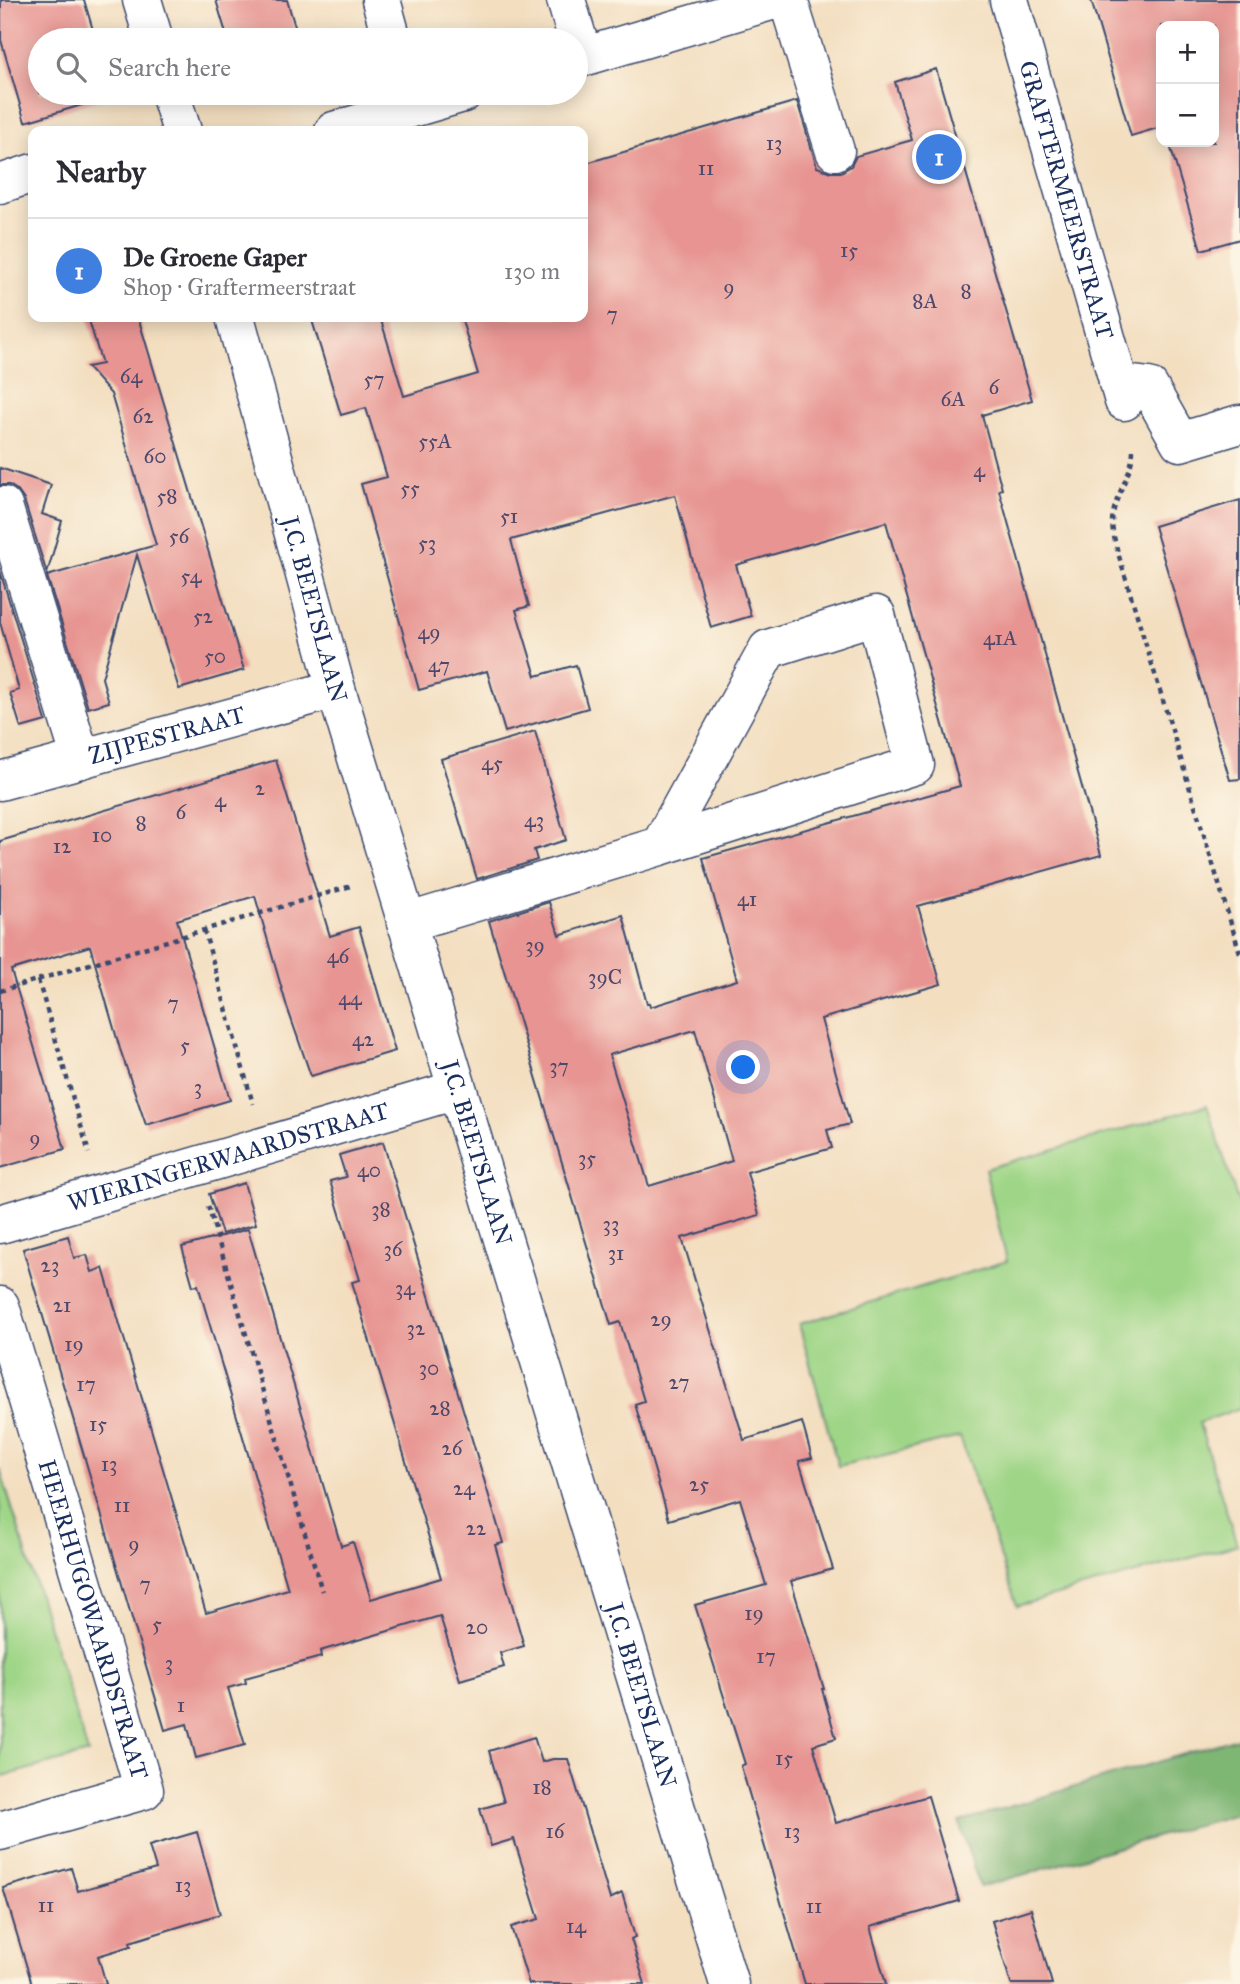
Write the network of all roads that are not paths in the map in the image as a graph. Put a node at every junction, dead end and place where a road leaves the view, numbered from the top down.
1 (142, 0) edge
2 (381, 0) edge
3 (566, 0) edge
4 (774, 0) edge
5 (788, 0) edge
6 (1009, 0) edge
7 (150, 28) edge
8 (389, 28) edge
9 (572, 28) edge
10 (588, 55) edge
11 (429, 105) edge
12 (412, 111) edge
13 (354, 126) edge
14 (835, 152) dead end
15 (28, 175) edge
16 (0, 184) edge
17 (236, 322) edge
18 (1240, 424) edge
19 (3, 506) dead end
20 (336, 689) junction
21 (81, 759) junction
22 (0, 781) edge
23 (660, 846) junction
24 (406, 923) junction
25 (456, 1090) junction
26 (0, 1224) edge
27 (0, 1306) edge
28 (0, 1831) edge
29 (729, 1984) edge

1 - 7 street
2 - 8 street
3 - 9 street
4 - 10 street
5 - 14 street
6 - 18 street, GRAFTERMEERSTRAAT
11 - 12 street
12 - 13 street
15 - 16 street
17 - 20 street, J.C. BEETSLAAN
19 - 21 street
20 - 21 street, ZIJPESTRAAT
20 - 24 street, J.C. BEETSLAAN
21 - 22 street, ZIJPESTRAAT
23 - 23 street
23 - 24 street
24 - 25 street, J.C. BEETSLAAN
25 - 26 street, WIERINGERWAARDSTRAAT
25 - 29 street, J.C. BEETSLAAN
27 - 28 street, HEERHUGOWAARDSTRAAT

